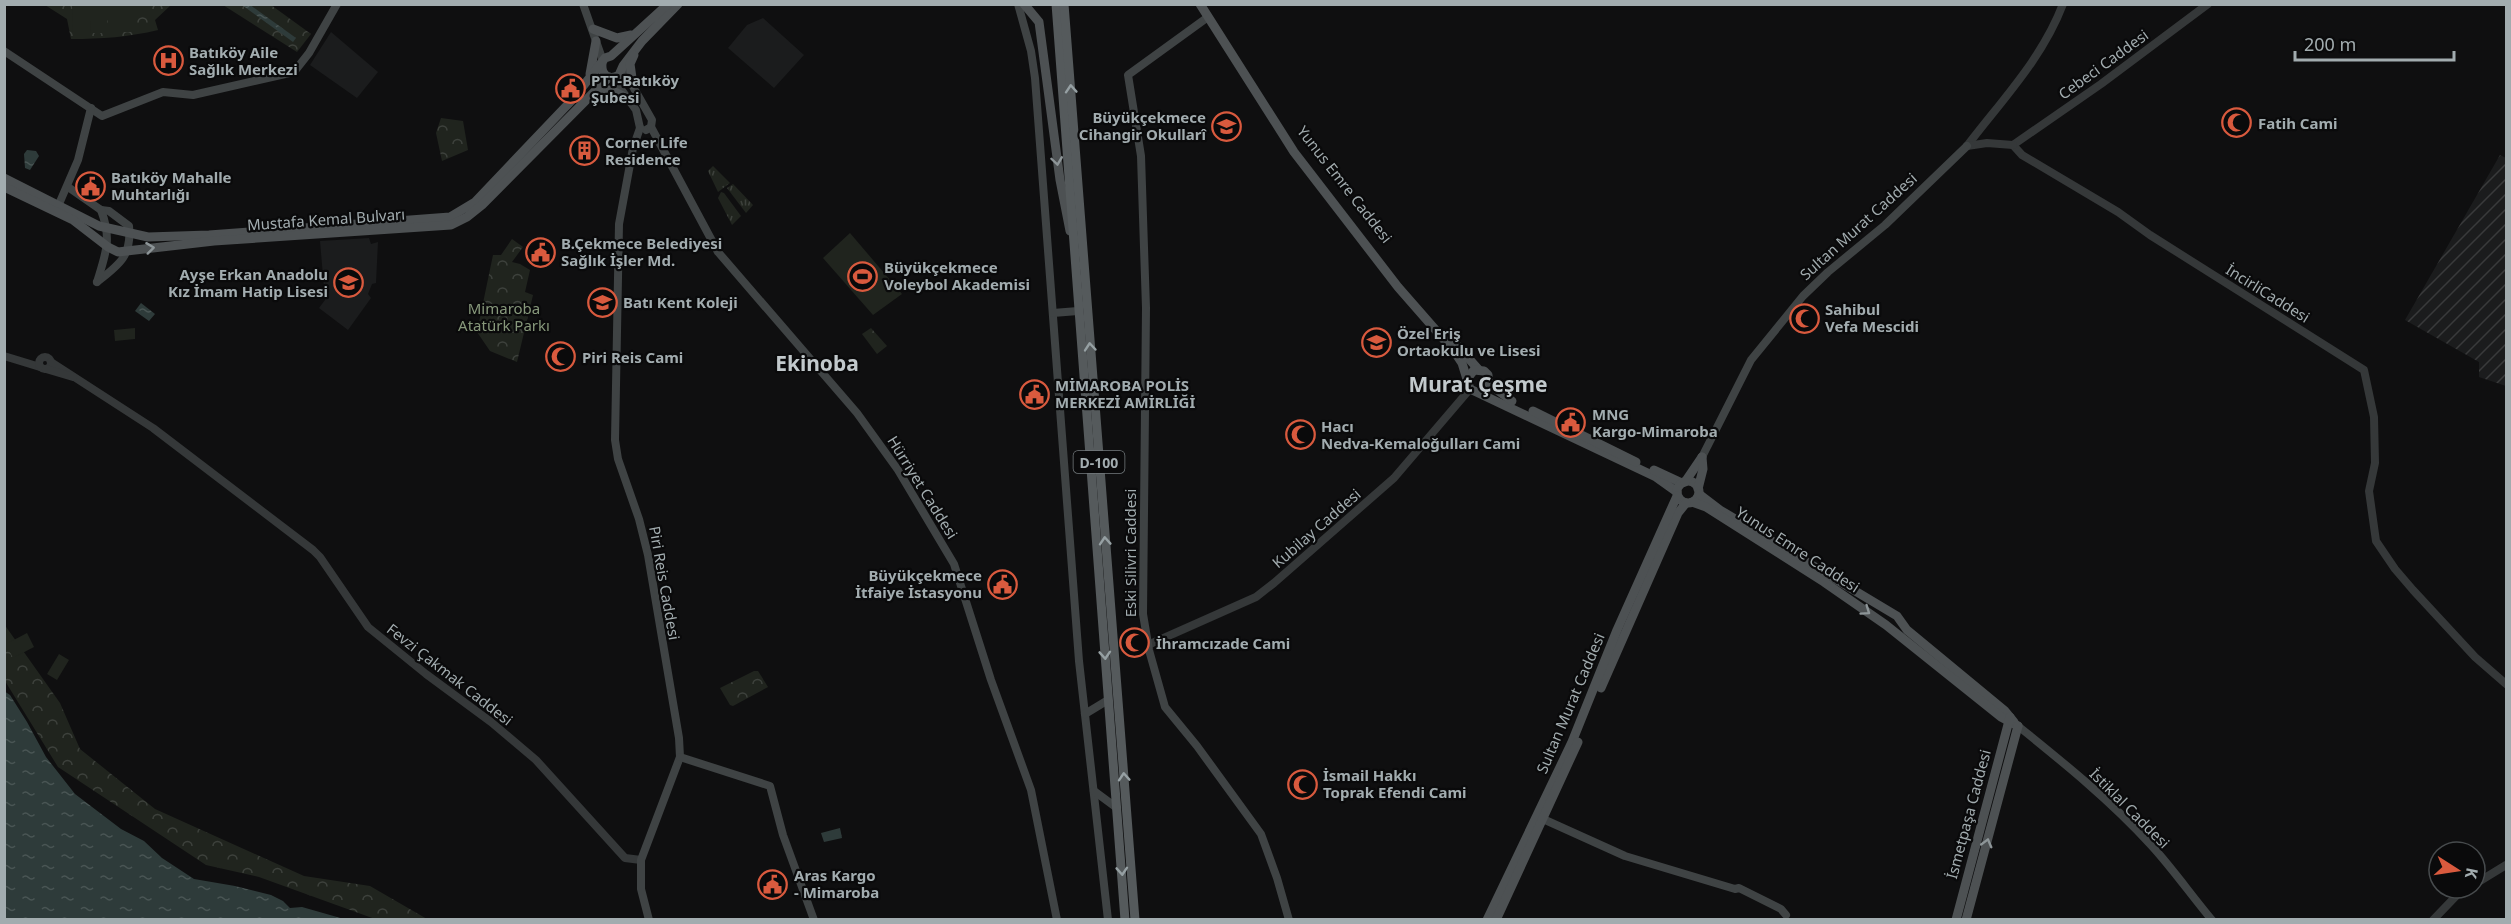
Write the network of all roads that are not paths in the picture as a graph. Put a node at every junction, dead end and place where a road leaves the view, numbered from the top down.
1 (337, 4) edge
2 (583, 4) edge
3 (668, 4) edge
4 (678, 4) edge
5 (1018, 4) edge
6 (1024, 4) edge
7 (1056, 4) edge
8 (1064, 4) edge
9 (1200, 4) edge
10 (1205, 4) edge
11 (2063, 4) edge
12 (2208, 4) edge
13 (1209, 16) junction
14 (592, 29) junction
15 (636, 33) junction
16 (596, 41) junction
17 (639, 45) junction
18 (4, 51) edge
19 (606, 59) junction
20 (623, 67) junction
21 (611, 78) junction
22 (588, 80) junction
23 (633, 84) junction
24 (598, 90) junction
25 (625, 97) junction
26 (91, 108) junction
27 (649, 116) junction
28 (639, 125) junction
29 (651, 127) junction
30 (2013, 144) junction
31 (1967, 146) junction
32 (4, 178) edge
33 (4, 187) edge
34 (68, 187) junction
35 (59, 204) junction
36 (101, 210) junction
37 (107, 229) junction
38 (130, 234) junction
39 (1073, 241) junction
40 (108, 247) junction
41 (128, 251) junction
42 (1078, 310) junction
43 (1053, 313) junction
44 (4, 356) edge
45 (42, 365) junction
46 (1478, 369) junction
47 (73, 377) junction
48 (1467, 379) junction
49 (1489, 384) junction
50 (1474, 391) junction
51 (1702, 457) junction
52 (1680, 488) junction
53 (1699, 491) junction
54 (1689, 502) junction
55 (1897, 618) junction
56 (1888, 627) junction
57 (1148, 645) junction
58 (2506, 684) edge
59 (1108, 700) junction
60 (1085, 714) junction
61 (2012, 721) junction
62 (680, 757) junction
63 (1094, 791) junction
64 (1988, 799) junction
65 (1998, 802) junction
66 (1117, 808) junction
67 (1540, 818) junction
68 (641, 860) junction
69 (2506, 865) edge
70 (1969, 869) junction
71 (1979, 872) junction
72 (2487, 877) edge
73 (1502, 898) junction
74 (2452, 900) edge
75 (650, 920) edge
76 (814, 920) edge
77 (1057, 920) edge
78 (1108, 920) edge
79 (1125, 920) edge
80 (1135, 920) edge
81 (1288, 920) edge
82 (1487, 920) edge
83 (1496, 920) edge
84 (1794, 920) edge
85 (1956, 920) edge
86 (1966, 920) edge
87 (2212, 920) edge
88 (2433, 920) edge

1 - 26 main road
2 - 14 main road
3 - 15 main road
4 - 17 main road
5 - 43 main road
6 -> 39 main road
7 - 39 highway, D-100
80 -> 8 highway, D-100
9 - 13 main road
10 - 13 main road, Yunus Emre Caddesi
11 - 31 street
12 - 30 street, Cebeci Caddesi
13 - 46 main road, Yunus Emre Caddesi
13 - 48 main road
13 - 57 main road, Eski Silivri Caddesi
14 - 15 main road
14 - 16 main road
14 - 19 main road
15 - 19 main road
16 - 19 main road
16 - 22 main road
17 - 20 main road
17 - 23 main road
18 - 26 main road
19 - 20 main road
19 - 21 main road
19 - 22 main road
20 - 21 main road
20 - 23 main road
21 - 24 main road, Mustafa Kemal Bulvarı
21 - 25 main road
22 - 38 main road
23 - 27 main road
24 - 25 main road
41 -> 24 main road, Mustafa Kemal Bulvarı
25 - 28 main road
26 - 34 main road
27 - 28 main road
27 - 29 main road
28 - 29 main road
28 - 62 main road, Piri Reis Caddesi
29 - 77 main road, Hürriyet Caddesi
30 - 31 street
30 - 58 street, İncirliCaddesi
31 - 51 main road, Sultan Murat Caddesi
32 - 35 main road
33 - 40 main road, Mustafa Kemal Bulvarı
34 - 35 main road
34 - 36 main road
35 - 37 main road
36 - 37 main road
36 - 38 main road
37 - 38 main road
37 - 40 main road
38 - 41 main road
39 - 42 highway, D-100
40 - 41 main road, Mustafa Kemal Bulvarı
40 - 41 main road
42 - 43 main road
42 -> 59 highway, D-100
43 - 60 main road
44 - 45 street
45 - 47 street, Fevzi Çakmak Caddesi
45 - 47 street, Fevzi Çakmak Caddesi
46 - 48 main road
46 - 49 main road
47 - 68 street, Fevzi Çakmak Caddesi
48 - 50 main road
49 - 50 main road
49 - 52 main road
50 - 52 main road
50 - 57 street, Kubilay Caddesi
51 - 52 main road, Sultan Murat Caddesi
51 - 53 main road
52 - 53 main road
52 - 54 main road, Yunus Emre Caddesi
52 - 67 main road, Sultan Murat Caddesi
53 - 54 main road, Sultan Murat Caddesi
53 - 55 main road
54 -> 56 main road, Yunus Emre Caddesi
54 - 67 main road, Sultan Murat Caddesi
55 - 56 main road
55 - 61 main road
56 - 61 main road, Yunus Emre Caddesi
57 - 81 main road, Eski Silivri Caddesi
59 - 60 main road
59 - 66 highway, D-100
60 - 63 main road
61 - 64 main road, İsmetpaşa Caddesi
61 - 65 main road, İsmetpaşa Caddesi
61 - 87 main road, İstiklal Caddesi
62 - 68 main road, Piri Reis Caddesi
62 - 76 main road
63 - 66 main road
63 - 78 main road
64 - 65 main road
64 - 70 main road, İsmetpaşa Caddesi
71 -> 65 main road, İsmetpaşa Caddesi
66 -> 79 highway, D-100
67 - 73 main road, Sultan Murat Caddesi
67 - 84 main road
68 - 75 main road
69 - 72 street
70 - 71 main road
70 - 85 main road, İsmetpaşa Caddesi
71 - 86 main road, İsmetpaşa Caddesi
73 - 82 main road, Sultan Murat Caddesi
73 - 83 main road
74 - 88 street

